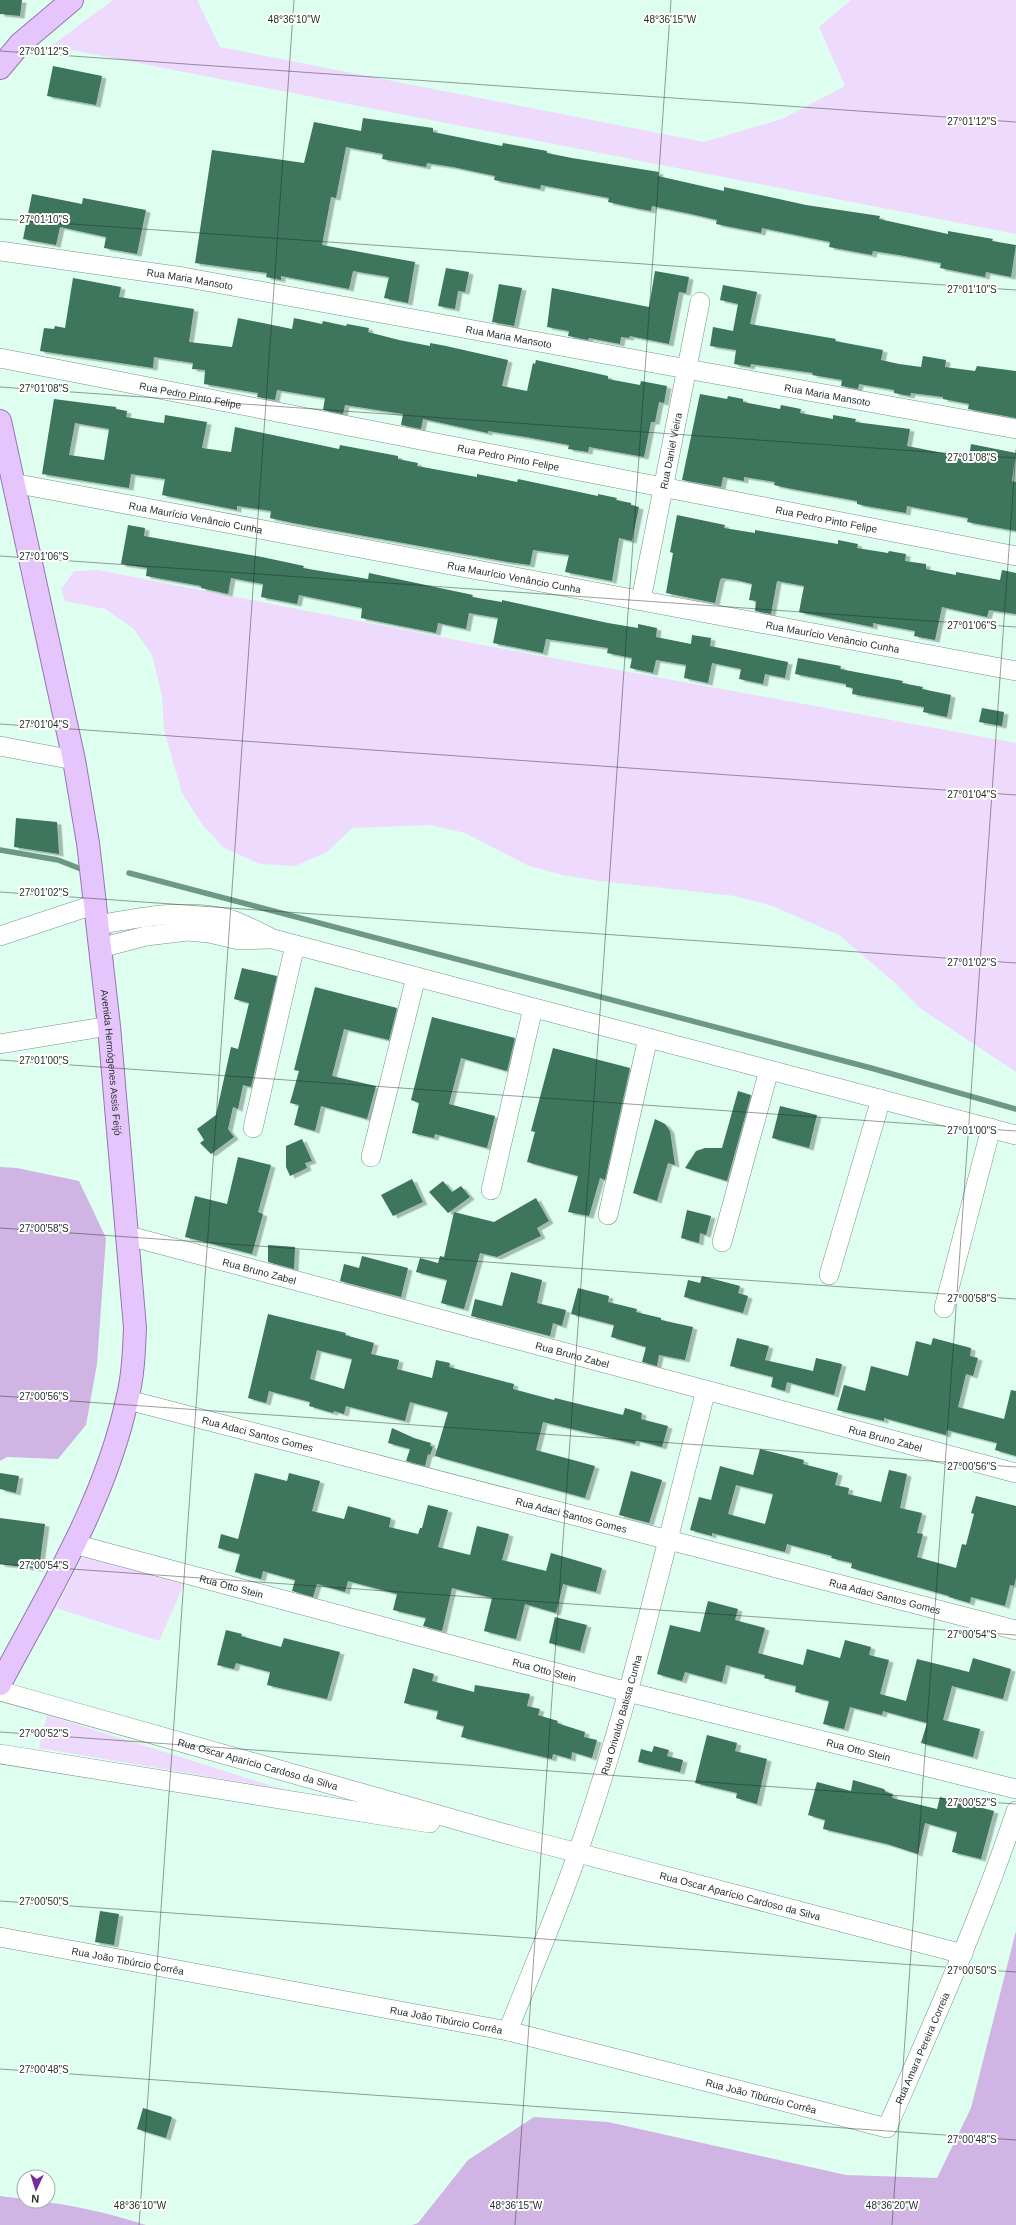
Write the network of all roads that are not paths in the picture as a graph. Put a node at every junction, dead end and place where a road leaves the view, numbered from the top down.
1 (72, 0) edge
2 (0, 68) edge
3 (0, 251) edge
4 (700, 302) dead end
5 (0, 358) edge
6 (687, 368) junction
7 (0, 421) edge
8 (1016, 429) edge
9 (13, 483) junction
10 (663, 487) junction
11 (1016, 556) edge
12 (641, 600) junction
13 (1016, 670) edge
14 (0, 746) edge
15 (74, 760) junction
16 (96, 904) junction
17 (98, 925) junction
18 (0, 936) edge
19 (273, 939) junction
20 (295, 945) junction
21 (100, 948) junction
22 (416, 977) junction
23 (533, 1008) junction
24 (109, 1026) junction
25 (648, 1038) junction
26 (0, 1044) edge
27 (769, 1070) junction
28 (881, 1099) junction
29 (252, 1128) dead end
30 (991, 1128) junction
31 (1016, 1134) edge
32 (371, 1157) dead end
33 (491, 1190) dead end
34 (608, 1215) dead end
35 (129, 1236) junction
36 (722, 1242) dead end
37 (828, 1275) dead end
38 (944, 1308) dead end
39 (706, 1390) junction
40 (128, 1400) junction
41 (1016, 1473) edge
42 (667, 1539) junction
43 (74, 1544) junction
44 (1016, 1630) edge
45 (0, 1684) edge
46 (0, 1691) edge
47 (628, 1692) junction
48 (0, 1754) edge
49 (1016, 1790) edge
50 (1016, 1811) edge
51 (516, 1837) junction
52 (578, 1853) junction
53 (0, 1937) edge
54 (963, 1954) junction
55 (508, 2031) junction
56 (887, 2128) joint

1 - 2 main road
3 - 6 street, Rua Maria Mansoto
4 - 6 street, Rua Daniel Vieira
5 - 10 street, Rua Pedro Pinto Felipe
6 - 8 street, Rua Maria Mansoto
6 - 10 street, Rua Daniel Vieira
7 - 9 main road, Avenida Hermógenes Assis Feijó
9 - 12 street, Rua Maurício Venâncio Cunha
9 - 15 main road, Avenida Hermógenes Assis Feijó
10 - 11 street, Rua Pedro Pinto Felipe
10 - 12 street, Rua Daniel Vieira
12 - 13 street, Rua Maurício Venâncio Cunha
14 - 15 street
15 - 16 main road, Avenida Hermógenes Assis Feijó
16 - 17 main road, Avenida Hermógenes Assis Feijó
16 - 18 street
17 - 19 street
17 - 21 main road, Avenida Hermógenes Assis Feijó
19 - 20 street
19 - 21 street
20 - 22 street
20 - 29 street
21 - 24 main road, Avenida Hermógenes Assis Feijó
22 - 23 street
22 - 32 street
23 - 25 street
23 - 33 street
24 - 26 street
24 - 35 main road, Avenida Hermógenes Assis Feijó
25 - 27 street
25 - 34 street
27 - 28 street
27 - 36 street
28 - 30 street
28 - 37 street
30 - 31 street
30 - 38 street
35 - 39 street, Rua Bruno Zabel
35 - 40 main road, Avenida Hermógenes Assis Feijó
39 - 41 street, Rua Bruno Zabel
39 - 42 street, Rua Orivaldo Batista Cunha
40 - 42 street, Rua Adaci Santos Gomes
40 - 43 main road, Avenida Hermógenes Assis Feijó
42 - 44 street, Rua Adaci Santos Gomes
42 - 47 street, Rua Orivaldo Batista Cunha
43 - 45 main road, Avenida Hermógenes Assis Feijó
43 - 47 street, Rua Otto Stein
46 - 51 street, Rua Oscar Aparício Cardoso da Silva
47 - 49 street, Rua Otto Stein
47 - 52 street, Rua Orivaldo Batista Cunha
48 - 51 street, Rua Oscar Aparício Cardoso da Silva
50 - 54 street, Rua Amara Pereira Correia
51 - 52 street, Rua Oscar Aparício Cardoso da Silva
52 - 54 street, Rua Oscar Aparício Cardoso da Silva
52 - 55 street, Rua Orivaldo Batista Cunha
53 - 55 street, Rua João Tibúrcio Corrêa
54 - 56 street, Rua Amara Pereira Correia
55 - 56 street, Rua João Tibúrcio Corrêa

